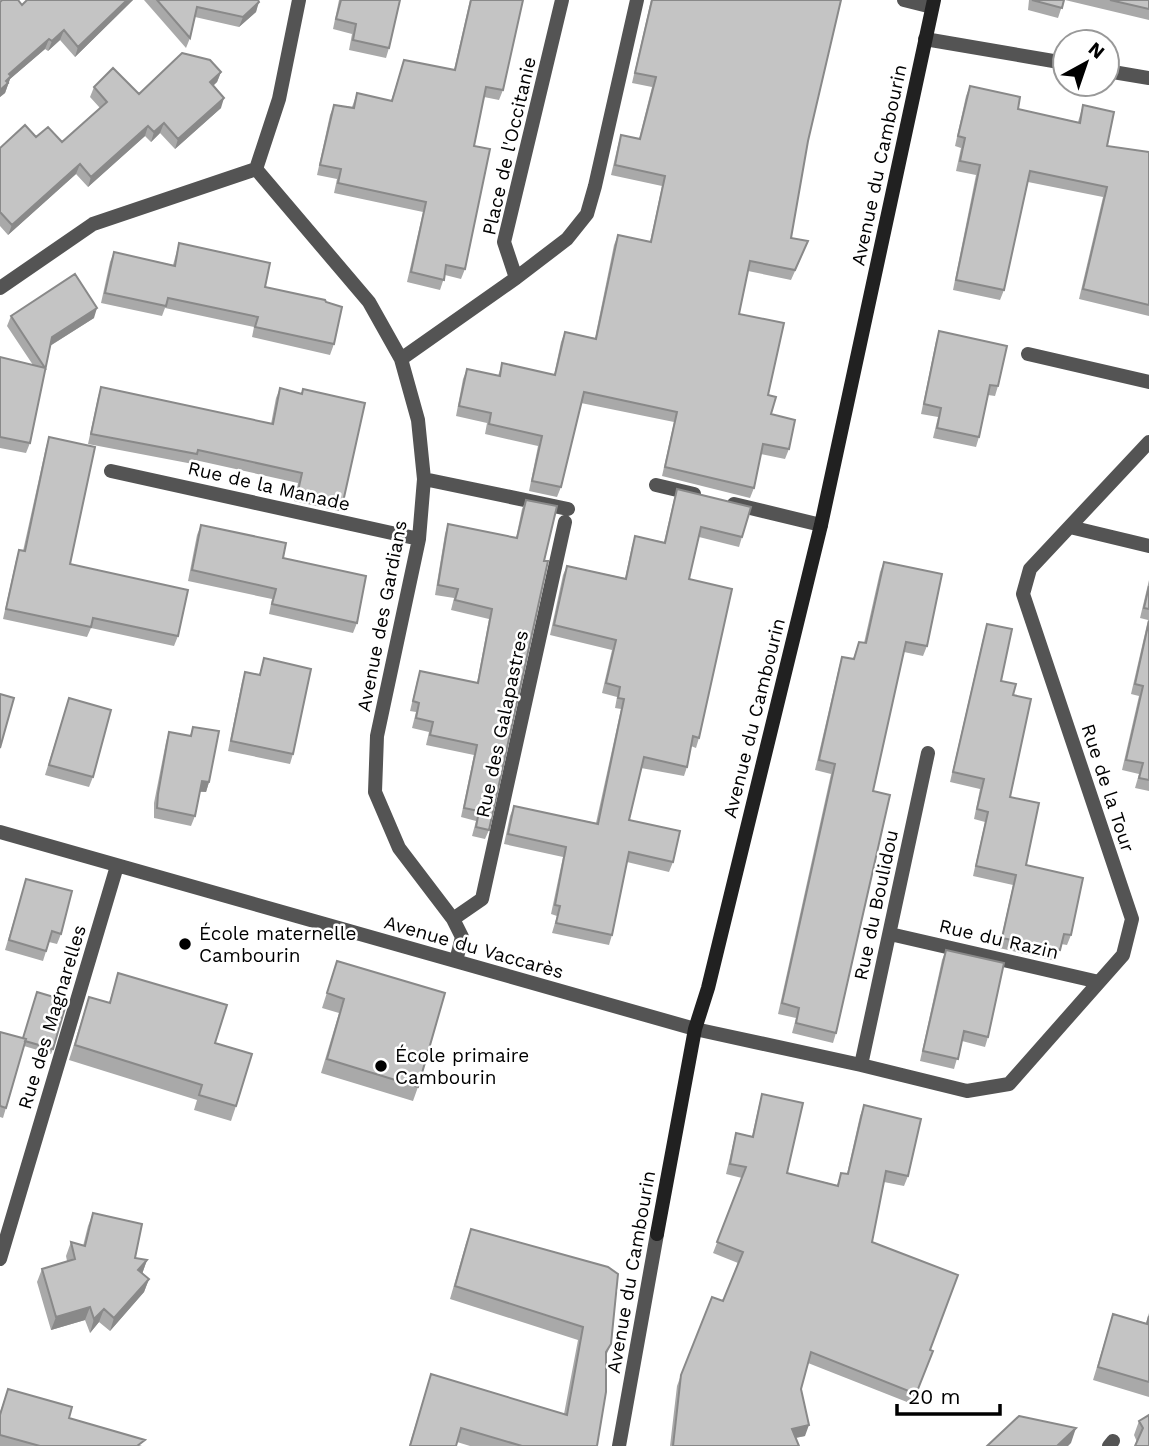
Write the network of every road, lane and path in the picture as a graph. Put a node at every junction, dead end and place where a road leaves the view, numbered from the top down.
1 (299, 0) edge
2 (562, 0) edge
3 (637, 0) edge
4 (904, 0) edge
5 (933, 4) edge
6 (925, 39) junction
7 (1051, 61) edge
8 (1121, 73) edge
9 (1149, 78) edge
10 (256, 169) junction
11 (516, 278) junction
12 (0, 288) edge
13 (1028, 354) dead end
14 (401, 359) junction
15 (1149, 382) edge
16 (1149, 442) edge
17 (111, 471) dead end
18 (424, 479) junction
19 (656, 485) dead end
20 (821, 525) junction
21 (1070, 527) junction
22 (419, 540) junction
23 (1149, 546) edge
24 (928, 753) dead end
25 (0, 832) edge
26 (117, 866) junction
27 (453, 919) junction
28 (890, 934) junction
29 (456, 961) junction
30 (1099, 982) junction
31 (695, 1030) junction
32 (861, 1065) junction
33 (0, 1259) edge
34 (619, 1446) edge

1 - 10 street
2 - 11 street, Place de l'Occitanie
3 - 11 street
4 - 5 street
5 - 6 street, Avenue du Cambourin
6 - 7 street
6 - 20 street, Avenue du Cambourin
8 - 9 street
10 - 12 street
10 - 14 street, Avenue des Gardians
11 - 14 street
13 - 15 street
14 - 18 street, Avenue des Gardians
16 - 21 street, Rue de la Tour
17 - 22 street, Rue de la Manade
18 - 22 street, Avenue des Gardians
18 - 27 street, Rue des Galapastres
19 - 20 street
20 - 31 street, Avenue du Cambourin
21 - 23 street
21 - 30 street, Rue de la Tour
22 - 27 street, Avenue des Gardians
24 - 28 street, Rue du Boulidou
25 - 26 street, Avenue du Vaccarès
26 - 29 street, Avenue du Vaccarès
26 - 33 street, Rue des Magnarelles
27 - 29 street, Avenue des Gardians
28 - 30 street, Rue du Razin
28 - 32 street, Rue du Boulidou
29 - 31 street, Avenue du Vaccarès
30 - 32 street, Rue de la Tour
31 - 32 street, Rue de la Tour
31 - 34 street, Avenue du Cambourin

